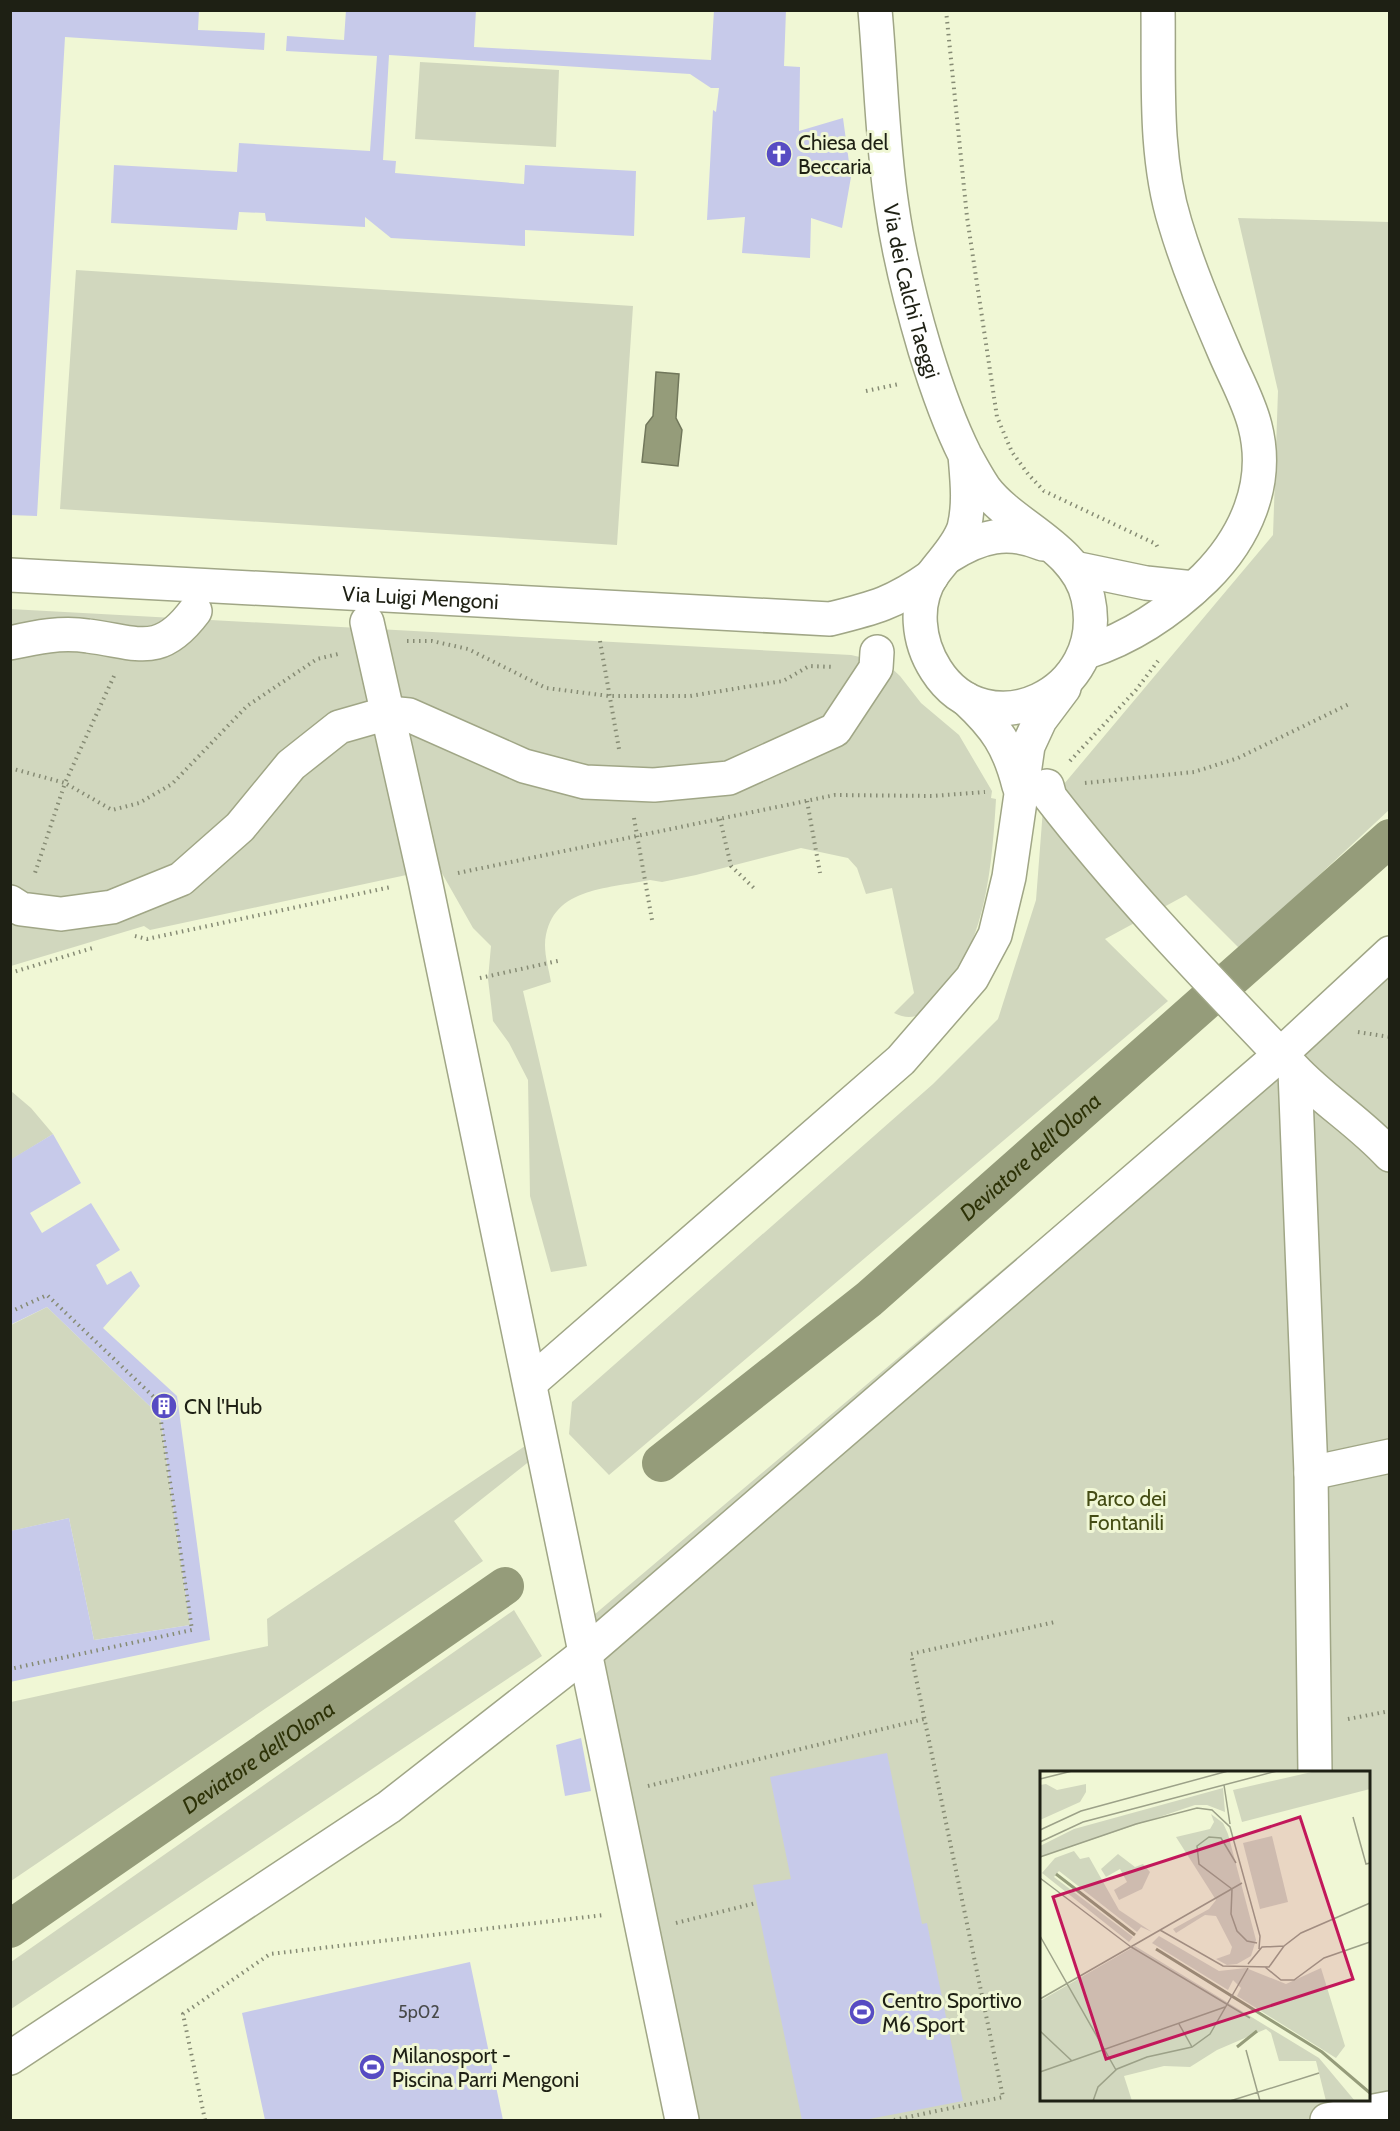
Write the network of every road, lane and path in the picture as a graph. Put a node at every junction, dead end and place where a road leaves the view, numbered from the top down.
1 (875, 10) edge
2 (946, 10) edge
3 (1158, 10) edge
4 (911, 382) dead end
5 (866, 391) dead end
6 (965, 455) junction
7 (1161, 555) dead end
8 (1064, 558) junction
9 (940, 566) junction
10 (10, 575) edge
11 (1194, 588) junction
12 (195, 611) dead end
13 (830, 619) junction
14 (367, 622) dead end
15 (10, 643) edge
16 (128, 644) junction
17 (876, 652) dead end
18 (1165, 652) dead end
19 (926, 655) junction
20 (1079, 664) junction
21 (965, 698) junction
22 (1349, 704) dead end
23 (388, 713) junction
24 (10, 768) edge
25 (65, 783) junction
26 (1020, 789) junction
27 (807, 801) junction
28 (720, 819) junction
29 (820, 873) dead end
30 (425, 880) junction
31 (756, 890) dead end
32 (16, 905) edge
33 (123, 939) dead end
34 (100, 946) dead end
35 (1389, 953) edge
36 (562, 960) dead end
37 (10, 973) edge
38 (447, 985) junction
39 (1288, 1063) junction
40 (1389, 1155) edge
41 (10, 1312) edge
42 (530, 1383) junction
43 (1389, 1456) edge
44 (1311, 1473) junction
45 (1056, 1622) dead end
46 (586, 1653) junction
47 (10, 1669) edge
48 (924, 1719) junction
49 (1315, 1771) edge
50 (615, 1794) junction
51 (756, 1903) dead end
52 (641, 1918) junction
53 (10, 2058) edge
54 (1320, 2101) edge
55 (1389, 2108) edge
56 (205, 2121) edge
57 (682, 2121) edge
58 (894, 2121) edge
59 (1320, 2121) edge
60 (1327, 2121) edge

1 - 6 street, Via dei Calchi Taeggi
2 - 7 path
3 - 11 street
4 - 5 path
6 - 8 street, Via dei Calchi Taeggi
6 - 9 street, Via dei Calchi Taeggi
8 - 9 street
8 - 11 street
8 - 20 street, Via dei Calchi Taeggi
9 - 13 street, Via Luigi Mengoni
9 - 19 street, Via dei Calchi Taeggi
10 - 13 street, Via Luigi Mengoni
11 - 20 street
12 - 16 street
13 - 19 street, Via Luigi Mengoni
14 - 23 street
15 - 16 street
16 - 25 path
17 - 23 street
18 - 26 path
19 - 21 street, Via dei Calchi Taeggi
20 - 21 street, Via dei Calchi Taeggi
20 - 26 street
21 - 26 street
22 - 26 path
23 - 30 street
23 - 32 street
24 - 25 path
25 - 32 path
26 - 27 path
26 - 39 street
26 - 42 street
27 - 28 path
27 - 29 path
28 - 30 path
28 - 31 path
30 - 33 path
30 - 38 street
34 - 37 path
35 - 39 street
36 - 38 path
38 - 42 street
39 - 40 street
39 - 44 street
39 - 46 street
41 - 47 path
42 - 46 street
43 - 44 street
44 - 49 street
45 - 48 path
46 - 50 street
46 - 53 street
48 - 50 path
48 - 58 path
50 - 52 street
51 - 52 path
52 - 56 path
52 - 57 street
54 - 59 street
55 - 60 street

